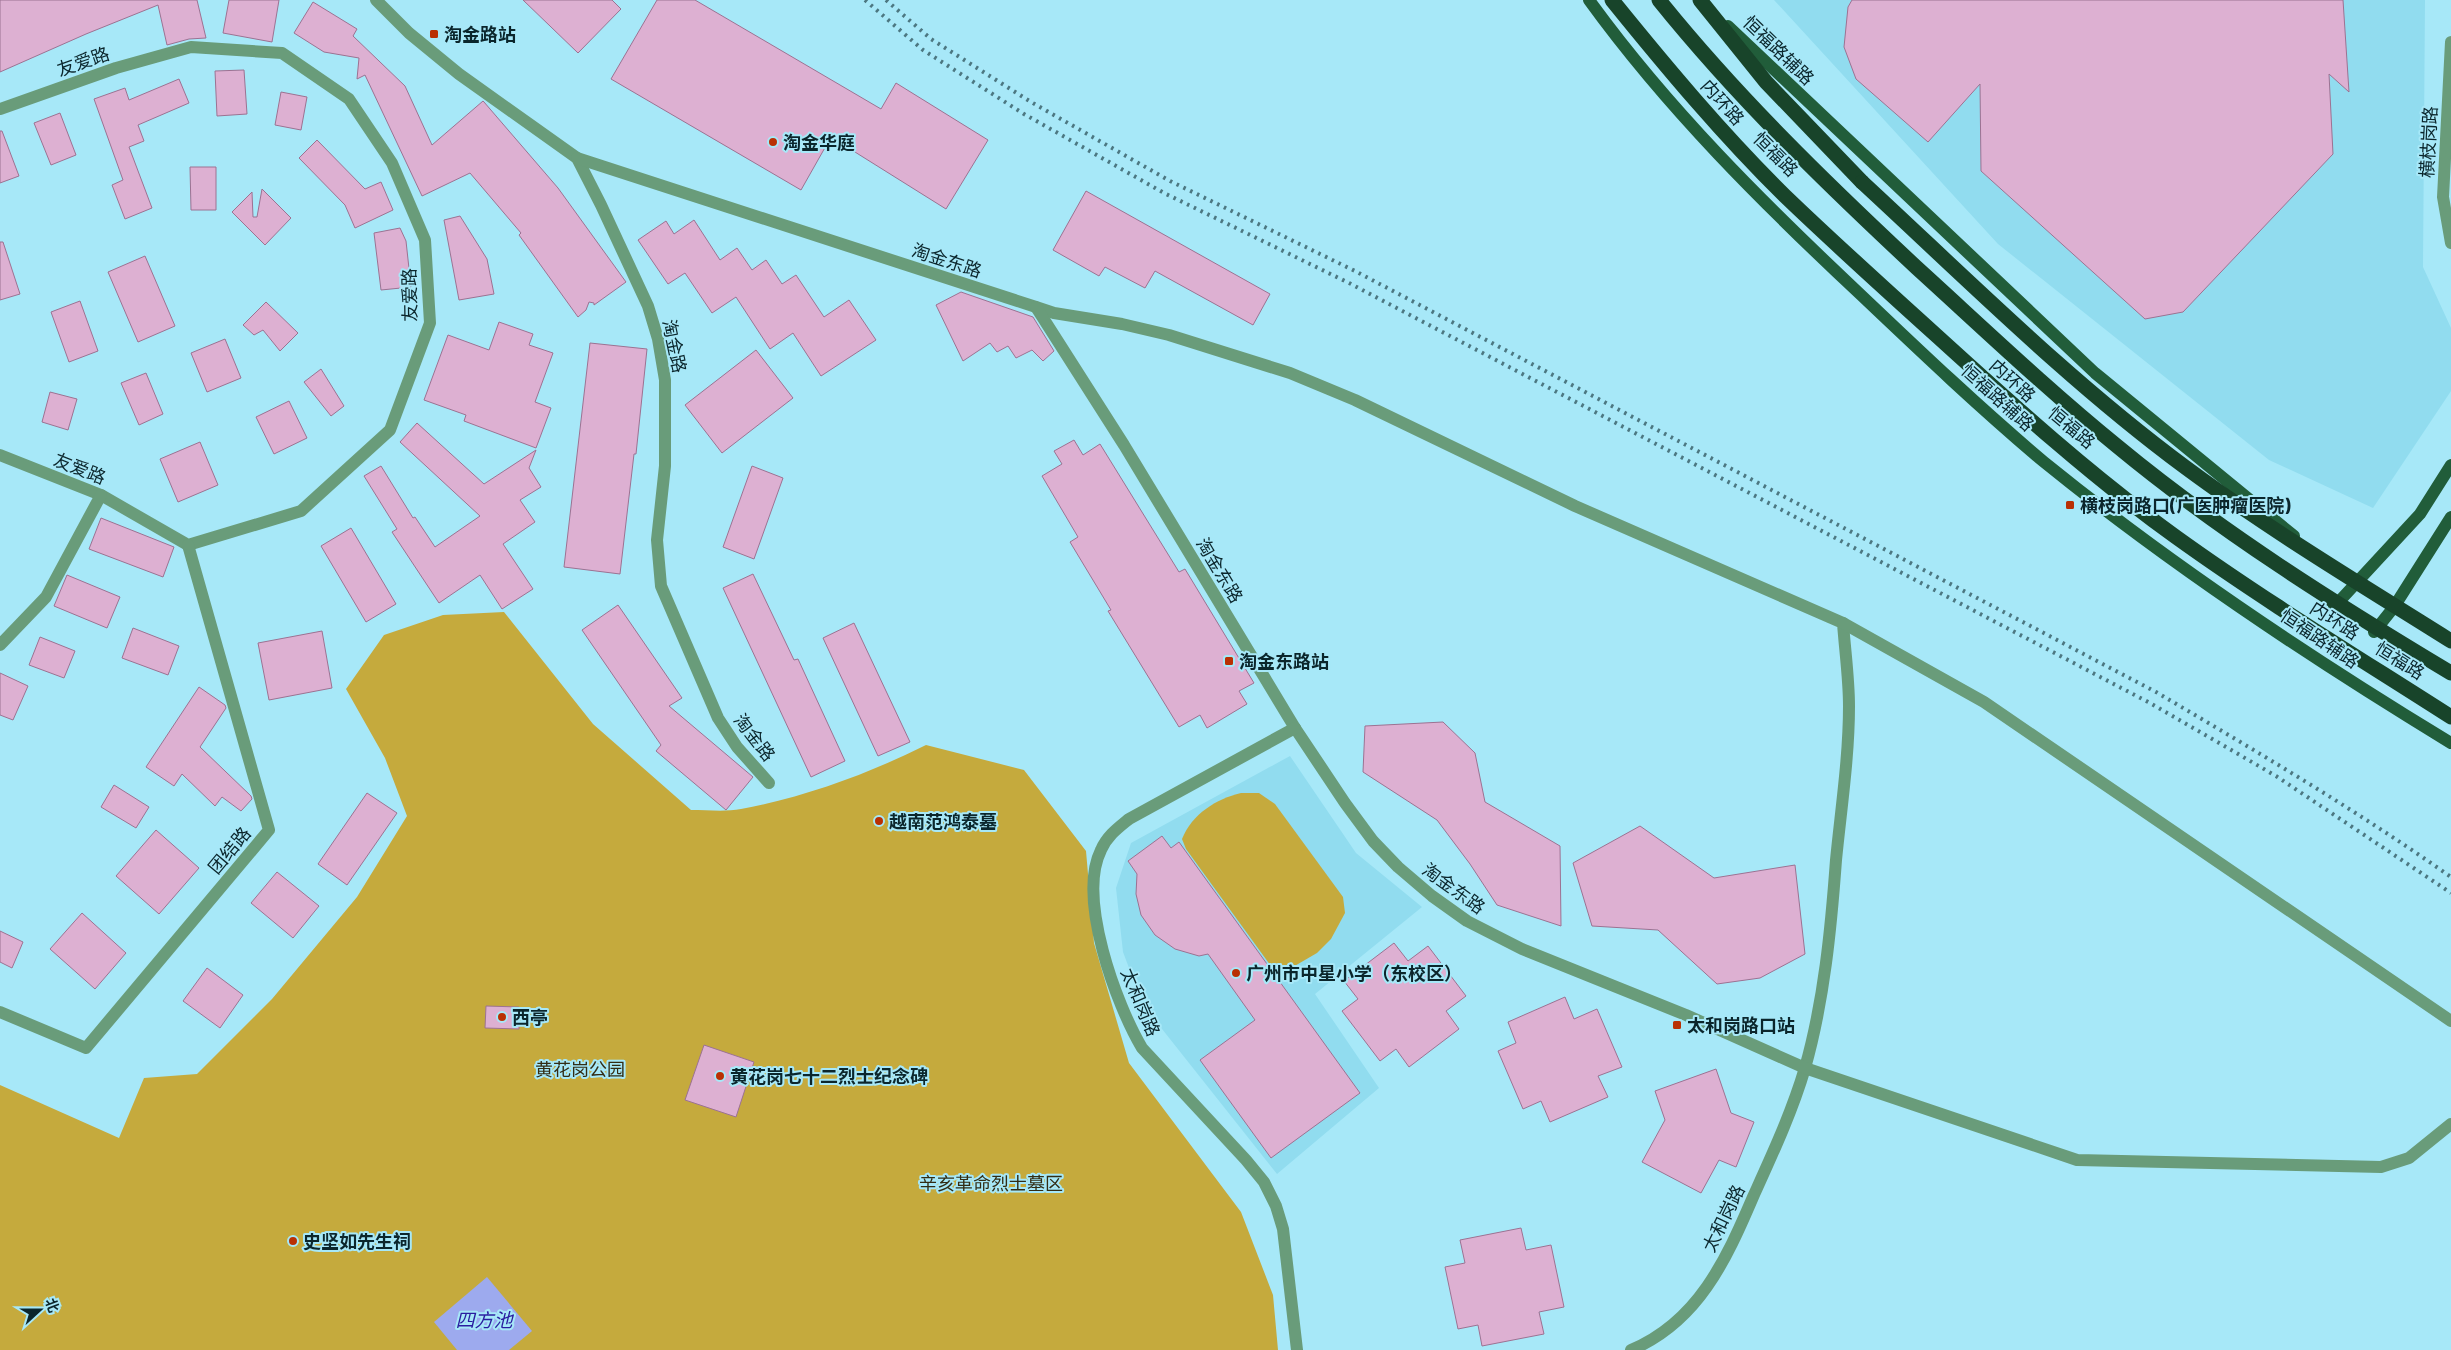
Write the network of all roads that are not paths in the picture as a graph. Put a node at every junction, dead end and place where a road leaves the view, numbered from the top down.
1 (376, 0) edge
2 (1588, 0) edge
3 (1612, 0) edge
4 (1617, 0) edge
5 (1652, 0) edge
6 (1659, 0) edge
7 (1700, 0) edge
8 (2451, 42) edge
9 (0, 109) edge
10 (577, 158) junction
11 (2451, 243) edge
12 (1036, 307) junction
13 (0, 455) edge
14 (2451, 465) edge
15 (101, 495) junction
16 (2451, 517) edge
17 (188, 545) junction
18 (2356, 582) junction
19 (2334, 607) junction
20 (2394, 607) junction
21 (1843, 623) junction
22 (2374, 632) junction
23 (2451, 641) edge
24 (0, 645) edge
25 (2451, 647) edge
26 (2352, 651) junction
27 (2340, 673) junction
28 (2451, 673) edge
29 (2451, 680) edge
30 (2451, 715) edge
31 (1295, 728) junction
32 (2451, 743) edge
33 (769, 783) dead end
34 (0, 1012) edge
35 (2451, 1021) edge
36 (1805, 1068) junction
37 (2451, 1124) edge
38 (1297, 1350) edge
39 (1631, 1350) edge

1 - 10 street, 淘金路
2 - 27 main road, 恒福路辅路
3 - 30 highway, 内环路, bridge
4 - 26 main road, 恒福路
5 - 19 main road, 恒福路
6 - 28 highway, 内环路, bridge
7 - 18 main road, 恒福路辅路
7 - 23 highway, bridge
8 - 11 street, 横枝岗路
9 - 17 street, 友爱路
10 - 12 street, 淘金东路
10 - 33 street, 淘金路
12 - 21 street
12 - 31 street, 淘金东路
13 - 15 street, 友爱路
14 - 18 main road
15 - 17 street, 友爱路
15 - 24 street
16 - 20 main road
17 - 34 street, 团结路
18 - 19 main road
18 - 20 main road, 恒福路辅路
19 - 22 main road, 恒福路
20 - 22 main road
20 - 25 main road, 恒福路辅路
21 - 35 street
21 - 36 street, 太和岗路
22 - 29 main road, 恒福路
26 - 27 main road
26 - 30 main road, 恒福路
27 - 32 main road, 恒福路辅路
31 - 36 street, 淘金东路
31 - 38 street, 太和岗路
36 - 37 street, 淘金东路
36 - 39 street, 太和岗路

